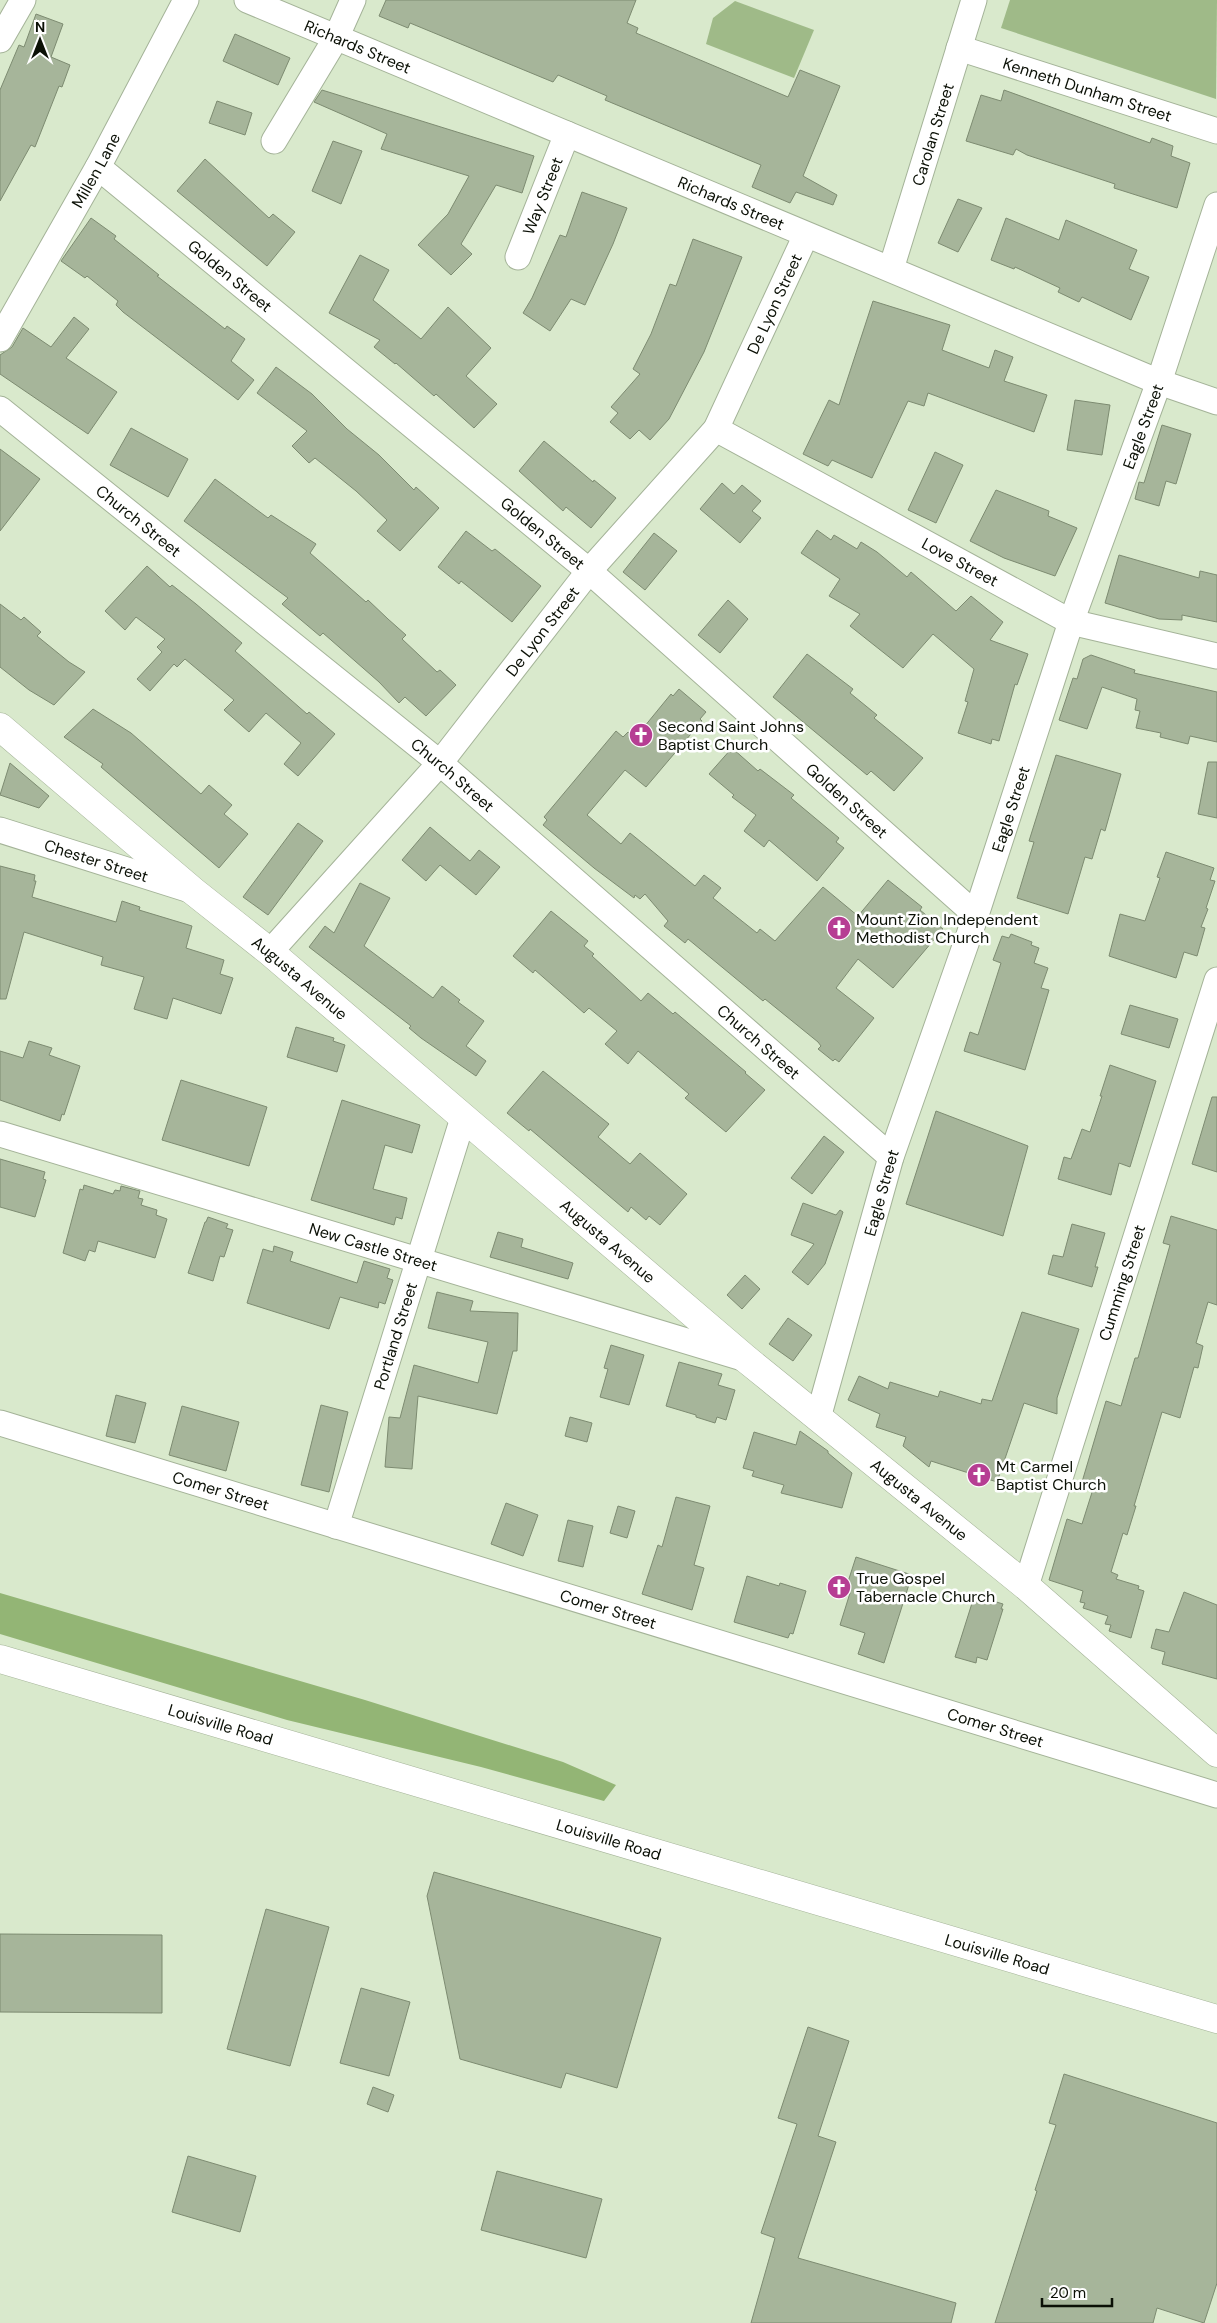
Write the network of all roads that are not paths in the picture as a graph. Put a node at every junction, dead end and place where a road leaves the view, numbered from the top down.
1 (23, 0) edge
2 (186, 0) edge
3 (247, 0) edge
4 (353, 0) edge
5 (974, 0) edge
6 (336, 38) junction
7 (0, 40) edge
8 (959, 48) junction
9 (1217, 131) edge
10 (567, 134) junction
11 (274, 141) dead end
12 (98, 167) junction
13 (1217, 205) edge
14 (806, 235) junction
15 (518, 257) dead end
16 (890, 269) junction
17 (0, 339) edge
18 (1159, 382) junction
19 (1217, 402) edge
20 (0, 409) edge
21 (716, 429) junction
22 (589, 571) junction
23 (1071, 622) junction
24 (1217, 656) edge
25 (0, 727) edge
26 (440, 763) junction
27 (0, 830) edge
28 (193, 891) junction
29 (976, 915) junction
30 (270, 952) junction
31 (1217, 980) edge
32 (463, 1118) junction
33 (0, 1134) edge
34 (891, 1157) junction
35 (419, 1261) junction
36 (746, 1359) junction
37 (818, 1418) junction
38 (0, 1423) edge
39 (336, 1526) junction
40 (1026, 1586) junction
41 (0, 1659) edge
42 (1217, 1753) edge
43 (1217, 1795) edge
44 (1217, 2019) edge

1 - 7 street
2 - 12 street, Millen Lane
3 - 6 street, Richards Street
4 - 6 street
5 - 8 street, Carolan Street
6 - 10 street, Richards Street
6 - 11 street
8 - 9 street, Kenneth Dunham Street
8 - 16 street, Carolan Street
10 - 14 street, Richards Street
10 - 15 street, Way Street
12 - 17 street, Millen Lane
12 - 22 street, Golden Street
13 - 18 street, Eagle Street
14 - 16 street, Richards Street
14 - 21 street, De Lyon Street
16 - 18 street, Richards Street
18 - 19 street, Richards Street
18 - 23 street, Eagle Street
20 - 26 street, Church Street
21 - 22 street, De Lyon Street
21 - 23 street, Love Street
22 - 26 street, De Lyon Street
22 - 29 street, Golden Street
23 - 24 street, Love Street
23 - 29 street, Eagle Street
25 - 28 main road, Augusta Avenue
26 - 30 street, De Lyon Street
26 - 34 street, Church Street
27 - 28 street, Chester Street
28 - 30 main road, Augusta Avenue
29 - 34 street, Eagle Street
30 - 32 main road, Augusta Avenue
31 - 40 street, Cumming Street
32 - 35 street, Portland Street
32 - 36 main road, Augusta Avenue
33 - 35 street, New Castle Street
34 - 37 street, Eagle Street
35 - 36 street, New Castle Street
35 - 39 street, Portland Street
36 - 37 main road, Augusta Avenue
37 - 40 main road, Augusta Avenue
38 - 39 street, Comer Street
39 - 43 street, Comer Street
40 - 42 main road, Augusta Avenue
41 - 44 main road, Louisville Road

